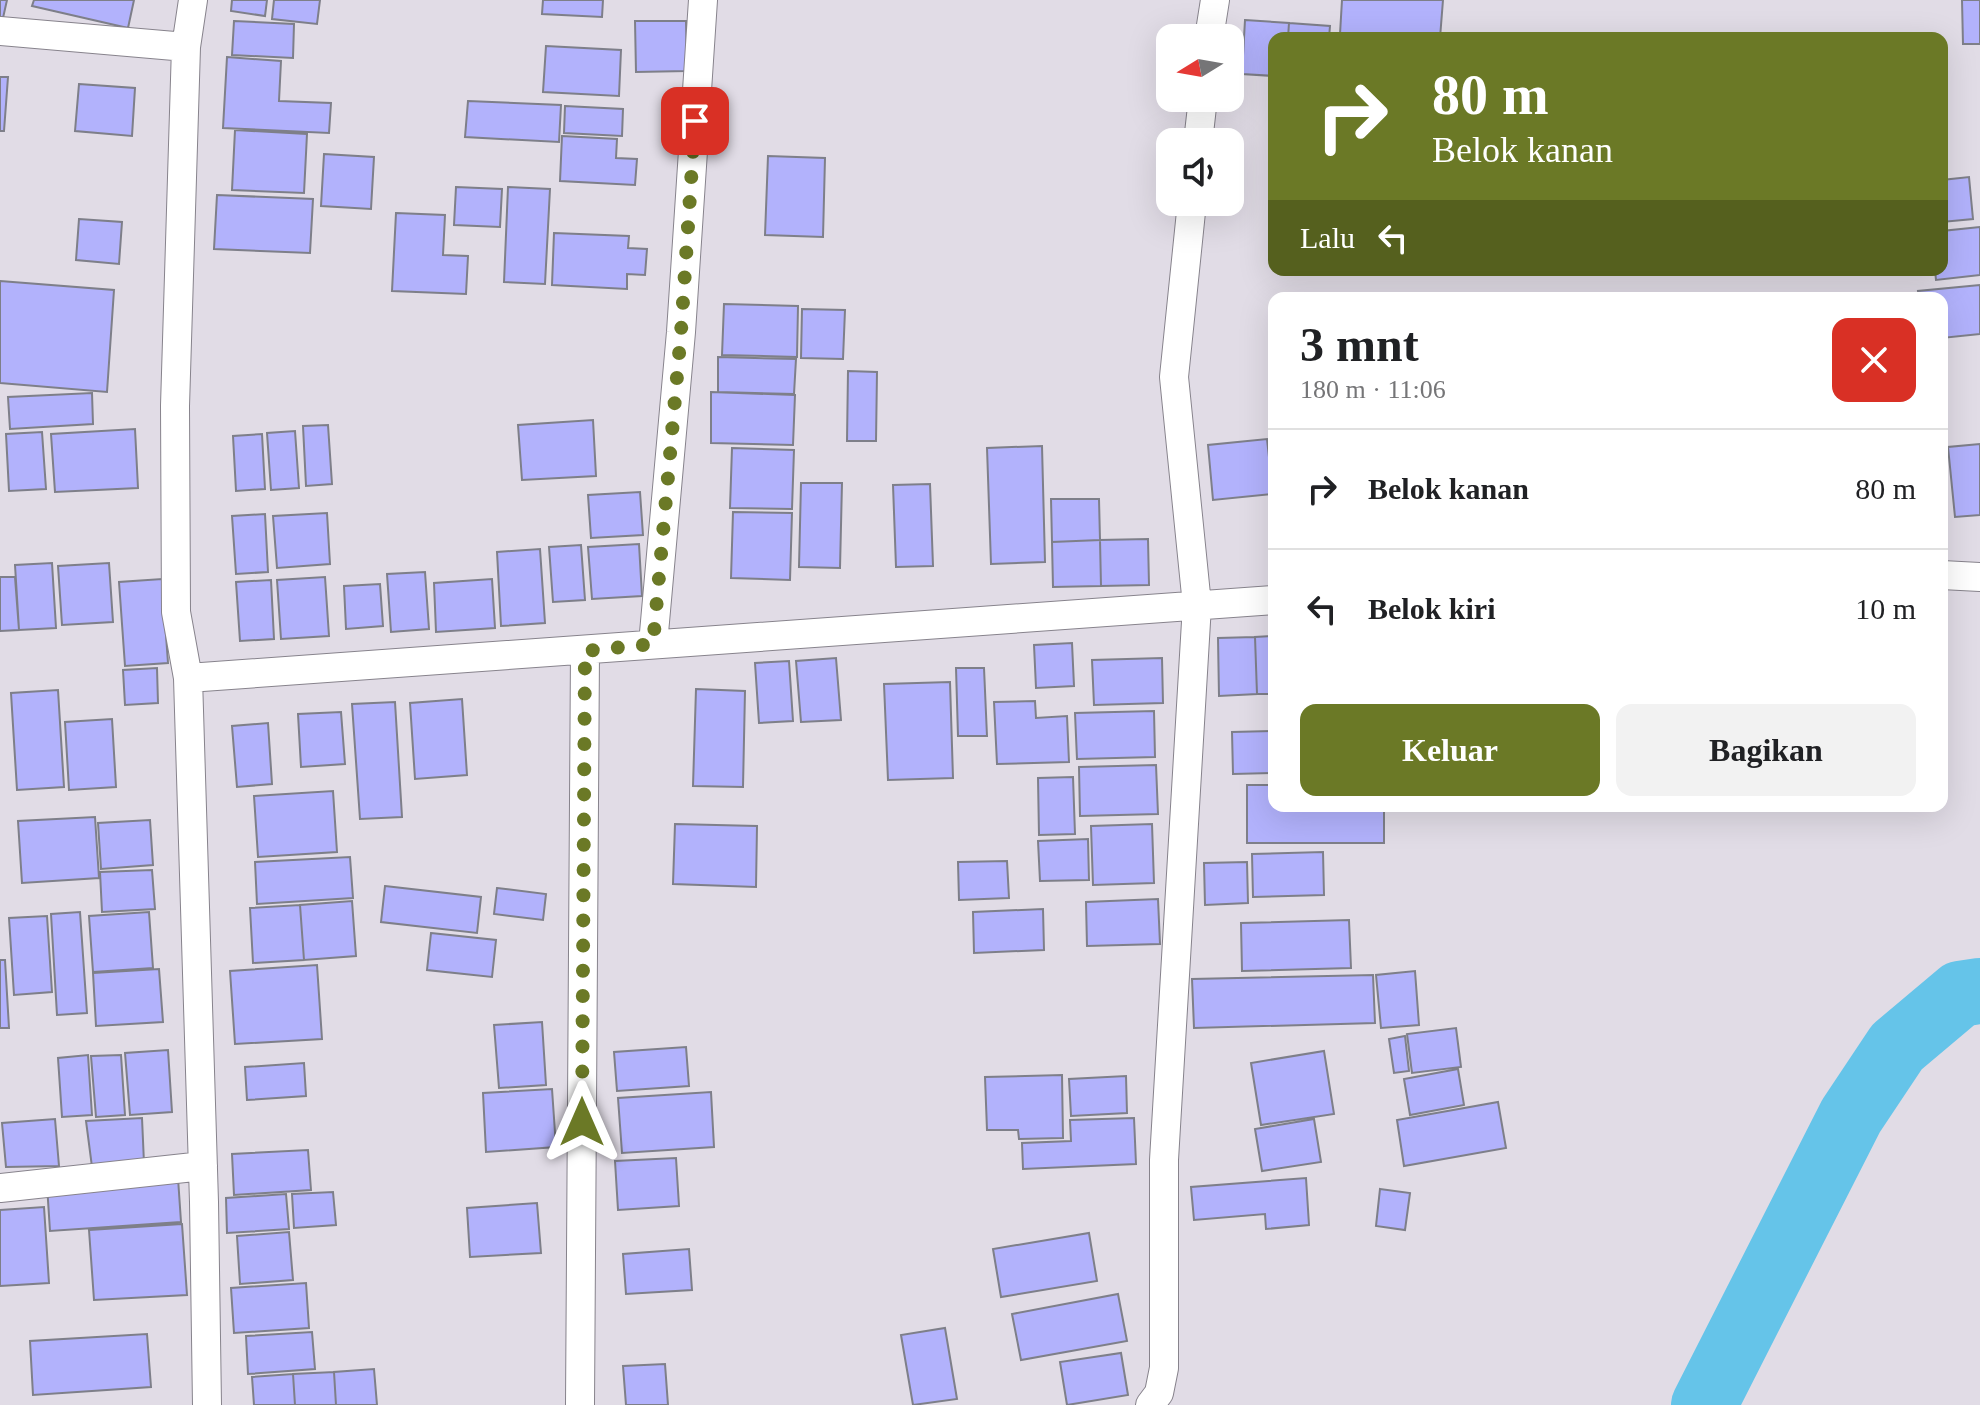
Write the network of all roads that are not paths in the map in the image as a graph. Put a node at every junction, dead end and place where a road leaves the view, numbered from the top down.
1 (193, 0) edge
2 (703, 0) edge
3 (1215, 0) edge
4 (1211, 24) edge
5 (0, 31) edge
6 (186, 47) junction
7 (1191, 216) edge
8 (1948, 575) edge
9 (1980, 577) edge
10 (1268, 600) edge
11 (1197, 605) junction
12 (653, 644) junction
13 (585, 651) junction
14 (188, 678) junction
15 (203, 1166) junction
16 (0, 1188) edge
17 (207, 1405) edge
18 (580, 1405) edge
19 (1150, 1405) edge

1 - 6 street
2 - 12 street
3 - 4 street
5 - 6 street
6 - 14 street
7 - 11 street
8 - 9 street
10 - 11 street
11 - 12 street
11 - 19 street
12 - 13 street
13 - 14 street
13 - 18 street
14 - 15 street
15 - 16 street
15 - 17 street

